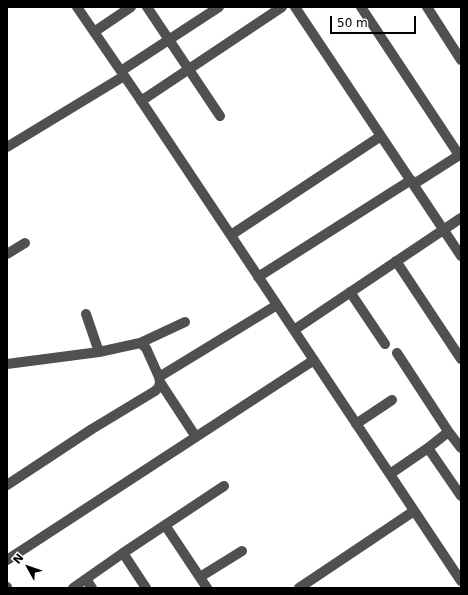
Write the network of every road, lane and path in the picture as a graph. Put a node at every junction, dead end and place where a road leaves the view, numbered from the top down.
1 (77, 7) edge
2 (131, 7) edge
3 (147, 7) edge
4 (219, 7) edge
5 (282, 7) edge
6 (295, 7) edge
7 (361, 7) edge
8 (427, 7) edge
9 (94, 32) junction
10 (169, 40) junction
11 (461, 60) edge
12 (189, 69) junction
13 (123, 74) junction
14 (141, 101) junction
15 (220, 116) dead end
16 (381, 136) junction
17 (8, 145) edge
18 (460, 154) edge
19 (412, 182) junction
20 (461, 218) edge
21 (444, 230) junction
22 (231, 235) junction
23 (25, 242) dead end
24 (7, 254) edge
25 (461, 256) edge
26 (396, 261) junction
27 (258, 277) junction
28 (350, 292) junction
29 (277, 305) junction
30 (86, 314) dead end
31 (185, 322) dead end
32 (294, 330) junction
33 (140, 343) junction
34 (385, 344) dead end
35 (99, 352) junction
36 (397, 353) dead end
37 (461, 359) edge
38 (314, 360) junction
39 (7, 364) edge
40 (159, 380) junction
41 (392, 400) dead end
42 (356, 424) junction
43 (448, 431) junction
44 (196, 437) junction
45 (428, 448) junction
46 (461, 448) edge
47 (390, 474) junction
48 (7, 485) edge
49 (224, 486) dead end
50 (461, 496) edge
51 (414, 511) junction
52 (165, 526) junction
53 (242, 551) dead end
54 (123, 553) junction
55 (7, 560) edge
56 (457, 567) edge
57 (200, 577) junction
58 (86, 579) junction
59 (461, 581) edge
60 (73, 588) edge
61 (92, 588) edge
62 (146, 588) edge
63 (207, 588) edge
64 (299, 588) edge

1 - 9 street
2 - 9 street
3 - 10 street
4 - 10 street
5 - 12 street
6 - 16 street
7 - 18 street
8 - 11 street
9 - 13 street
10 - 12 street
10 - 13 street
12 - 14 street
12 - 15 street
13 - 14 street
13 - 17 street
14 - 22 street
16 - 19 street
16 - 22 street
18 - 19 street
19 - 21 street
19 - 27 street
20 - 21 street
21 - 25 street
21 - 26 street
22 - 27 street
23 - 24 street
26 - 28 street
26 - 37 street
27 - 29 street
28 - 32 street
28 - 34 street
29 - 32 street
29 - 40 street
30 - 35 street
31 - 33 street
32 - 38 street
33 - 35 street
33 - 40 street
35 - 39 street
36 - 43 street
38 - 42 street
38 - 44 street
40 - 44 street
40 - 48 street
41 - 42 street
42 - 47 street
43 - 45 street
43 - 46 street
44 - 55 street
45 - 47 street
45 - 50 street
47 - 51 street
49 - 52 street
51 - 56 street
51 - 64 street
52 - 54 street
52 - 57 street
53 - 57 street
54 - 58 street
54 - 62 street
56 - 59 street
57 - 63 street
58 - 60 street
58 - 61 street

